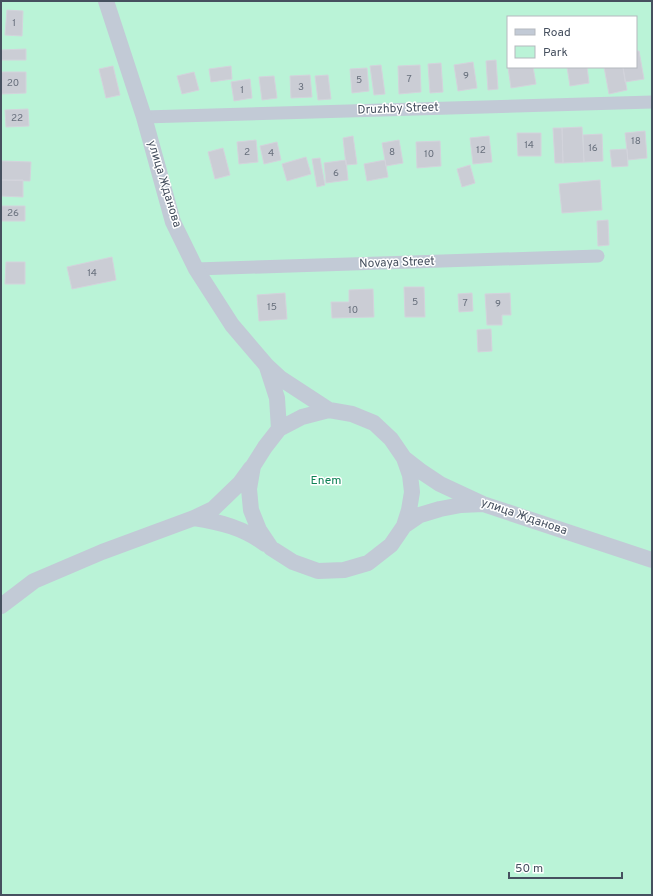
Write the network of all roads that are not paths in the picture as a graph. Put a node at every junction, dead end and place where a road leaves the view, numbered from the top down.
1 (106, 1) edge
2 (652, 102) edge
3 (144, 117) junction
4 (598, 256) dead end
5 (196, 269) junction
6 (267, 366) junction
7 (329, 410) junction
8 (279, 429) junction
9 (404, 458) junction
10 (253, 466) junction
11 (483, 504) junction
12 (194, 518) junction
13 (404, 526) junction
14 (271, 548) junction
15 (652, 560) edge
16 (1, 606) edge

1 - 3 street, улица Жданова
2 - 3 street, Druzhby Street
3 - 5 street, улица Жданова
4 - 5 street, Novaya Street
5 - 6 street, улица Жданова
6 - 7 street, улица Жданова
6 - 8 street
7 - 8 street, улица Жданова
7 - 9 street, улица Жданова
8 - 10 street, улица Жданова
9 - 11 street, улица Жданова
9 - 13 street, улица Жданова
10 - 12 street
10 - 14 street, улица Жданова
11 - 13 street
11 - 15 street, улица Жданова
12 - 14 street
12 - 16 street
13 - 14 street, улица Жданова

